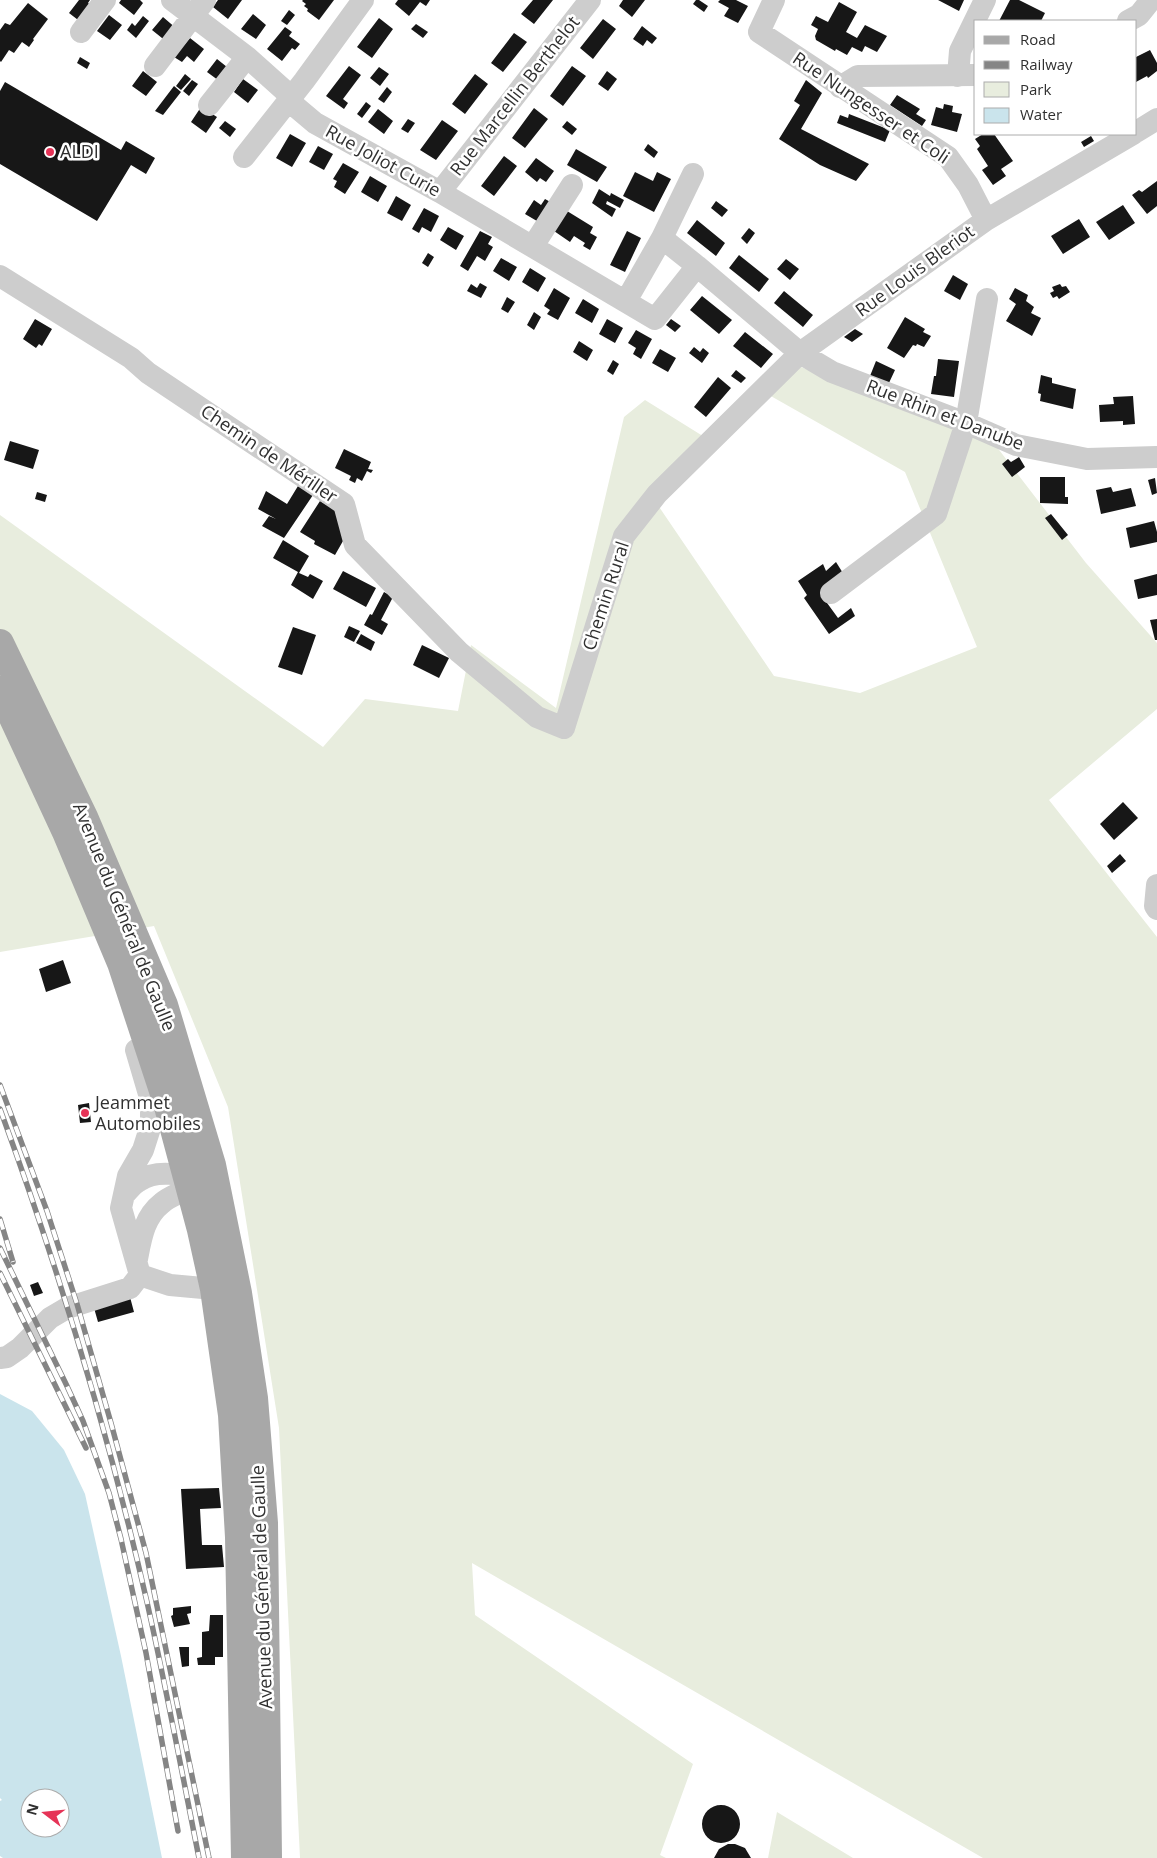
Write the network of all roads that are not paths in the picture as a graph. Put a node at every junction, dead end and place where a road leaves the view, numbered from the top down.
1 (105, 0) edge
2 (172, 0) edge
3 (363, 0) edge
4 (590, 0) edge
5 (774, 0) edge
6 (985, 0) edge
7 (1151, 0) edge
8 (199, 8) edge
9 (975, 20) edge
10 (1130, 20) edge
11 (974, 22) edge
12 (81, 32) dead end
13 (247, 57) junction
14 (155, 66) dead end
15 (967, 75) edge
16 (840, 86) junction
17 (290, 98) junction
18 (209, 105) dead end
19 (1157, 120) edge
20 (1137, 131) edge
21 (1131, 135) edge
22 (244, 157) dead end
23 (693, 174) dead end
24 (572, 185) dead end
25 (440, 192) junction
26 (986, 220) junction
27 (662, 238) junction
28 (533, 246) junction
29 (697, 266) junction
30 (0, 276) edge
31 (987, 299) dead end
32 (626, 301) junction
33 (800, 353) junction
34 (966, 423) junction
35 (716, 435) joint
36 (1157, 457) edge
37 (831, 594) dead end
38 (0, 643) edge
39 (0, 690) edge
40 (564, 728) joint
41 (1157, 885) edge
42 (1157, 909) edge
43 (121, 963) junction
44 (164, 1005) junction
45 (191, 1181) junction
46 (124, 1194) junction
47 (138, 1269) junction
48 (226, 1291) junction
49 (0, 1358) edge
50 (252, 1858) edge

1 - 12 street
2 - 8 street, Rue Joliot Curie
3 - 17 street
4 - 25 street, Rue Marcellin Berthelot
5 - 16 street, Rue Nungesser et Coli
6 - 9 street
7 - 10 street
8 - 13 street, Rue Joliot Curie
8 - 14 street
11 - 15 street
13 - 17 street, Rue Joliot Curie
13 - 18 street
15 - 16 street
16 - 26 street, Rue Nungesser et Coli
17 - 22 street
17 - 25 street, Rue Joliot Curie
19 - 20 street, Rue Louis Bleriot
21 - 26 street, Rue Louis Bleriot
23 - 27 street
24 - 28 street
25 - 28 street, Rue Joliot Curie
26 - 33 street, Rue Louis Bleriot
27 - 29 street
27 - 32 street
28 - 32 street, Rue Joliot Curie
29 - 32 street, Rue Joliot Curie
29 - 33 street
30 - 40 street, Chemin de Mériller
31 - 34 street
33 - 34 street, Rue Rhin et Danube
33 - 35 street, Rue Louis Bleriot
34 - 36 street, Rue Rhin et Danube
34 - 37 street
35 - 40 street, Chemin Rural
38 - 44 main road, Avenue du Général de Gaulle
39 - 43 main road, Avenue du Général de Gaulle
41 - 42 street
43 - 45 main road, Avenue du Général de Gaulle
43 - 46 street
44 - 45 street
44 - 48 main road, Avenue du Général de Gaulle
45 - 46 street
45 - 47 street
45 - 48 main road, Avenue du Général de Gaulle
46 - 47 street
47 - 48 street
47 - 49 street
48 - 50 main road, Avenue du Général de Gaulle

